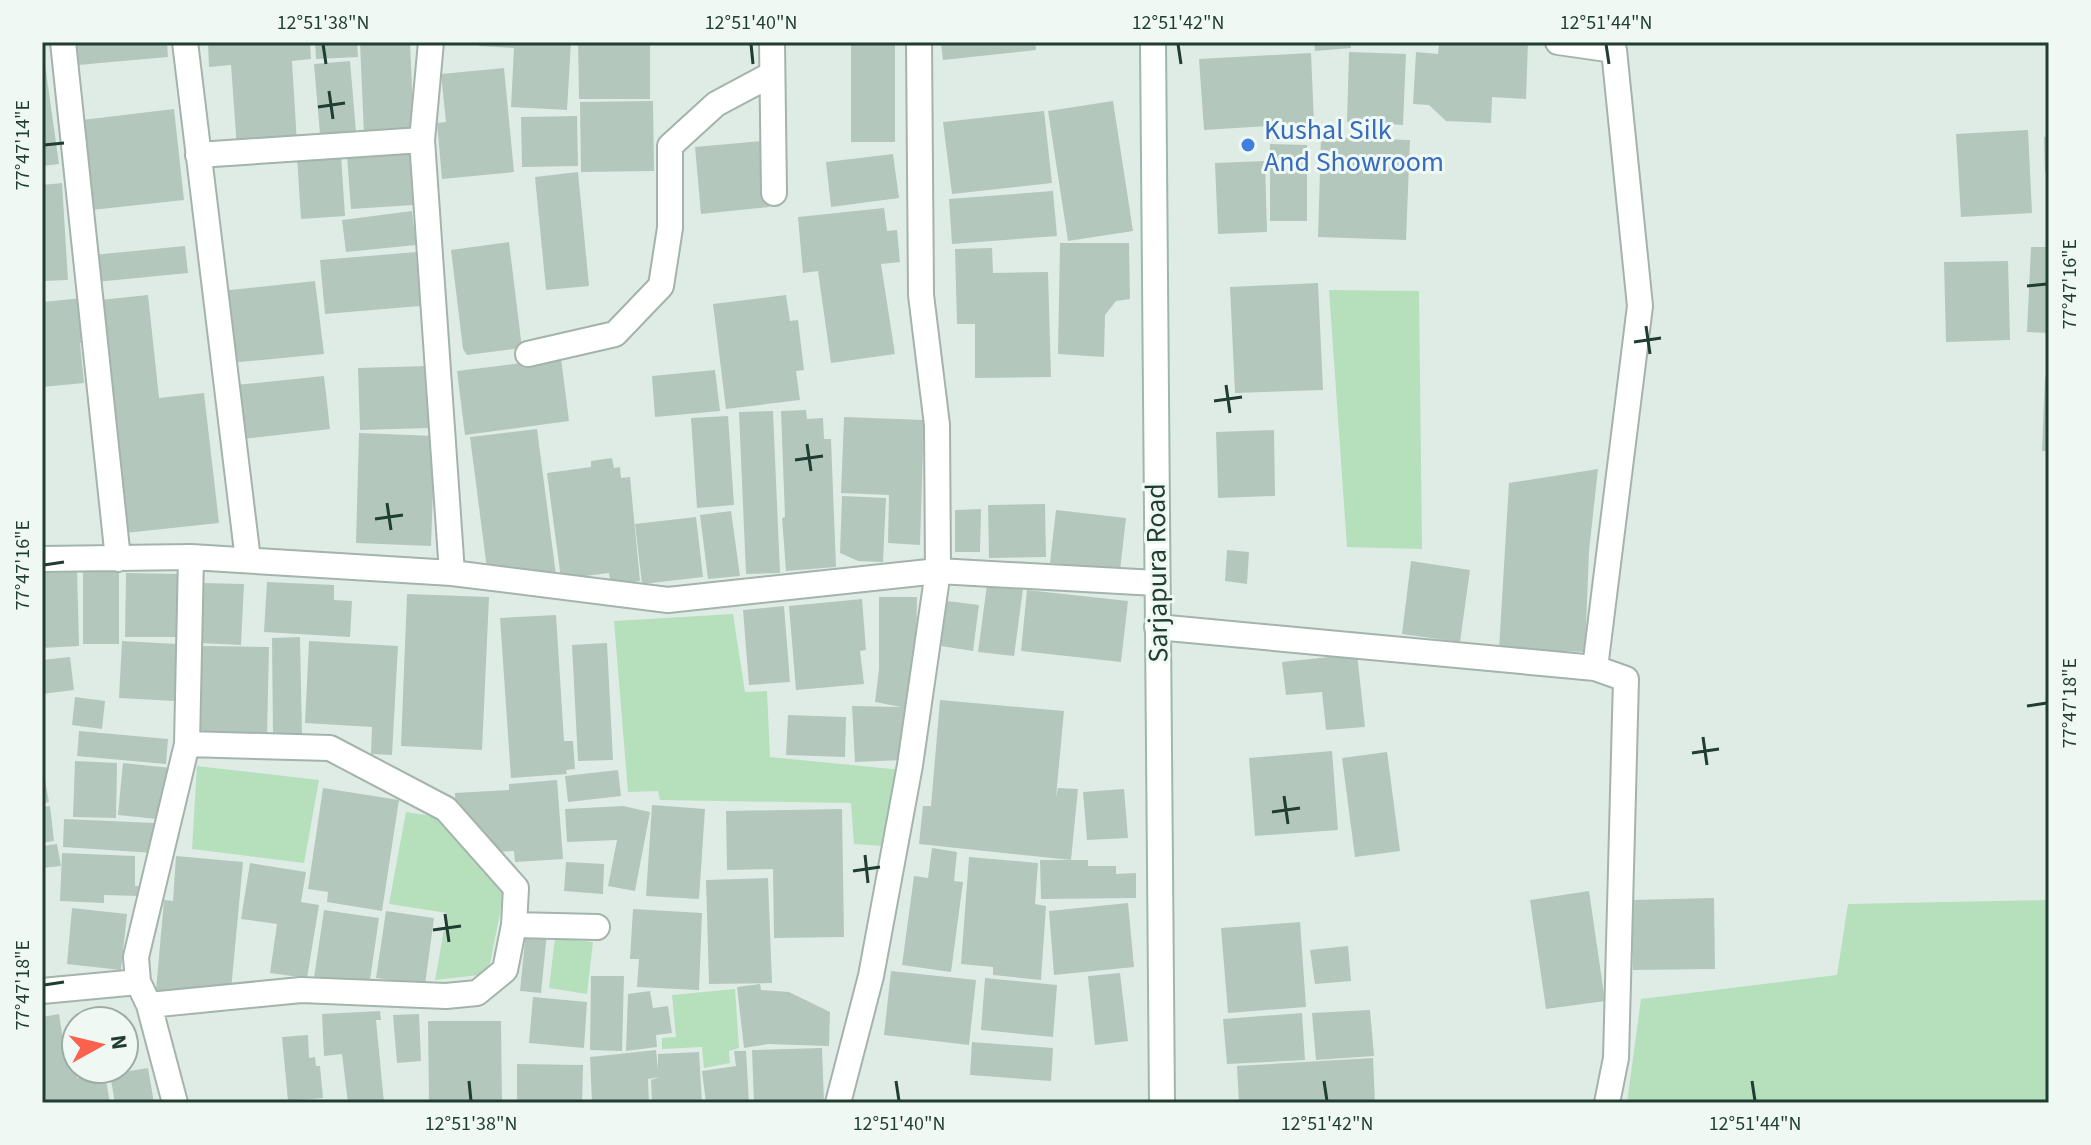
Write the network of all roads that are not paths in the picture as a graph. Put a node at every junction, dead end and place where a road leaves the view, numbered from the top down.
1 (63, 42) edge
2 (185, 42) edge
3 (431, 42) edge
4 (772, 42) edge
5 (919, 42) edge
6 (1153, 42) edge
7 (1558, 42) edge
8 (772, 74) junction
9 (422, 140) junction
10 (198, 155) junction
11 (774, 193) dead end
12 (528, 354) dead end
13 (191, 557) junction
14 (42, 559) edge
15 (118, 559) junction
16 (248, 560) junction
17 (938, 571) junction
18 (452, 573) junction
19 (1156, 583) junction
20 (1157, 627) junction
21 (1595, 668) junction
22 (187, 744) junction
23 (514, 925) junction
24 (597, 927) dead end
25 (138, 982) junction
26 (42, 991) edge
27 (149, 1005) junction
28 (175, 1103) edge
29 (838, 1103) edge
30 (1162, 1103) edge
31 (1607, 1103) edge

1 - 15 street
2 - 10 street
3 - 9 street
4 - 8 street
5 - 17 street
6 - 19 street, Sarjapura Road
7 - 21 street
8 - 11 street
8 - 12 street
9 - 10 street
9 - 18 street
10 - 16 street
13 - 15 street
13 - 16 street
13 - 22 street
14 - 15 street
16 - 18 street
17 - 18 street
17 - 19 street
17 - 29 street
19 - 20 street, Sarjapura Road
20 - 21 street
20 - 30 street, Sarjapura Road
21 - 31 street
22 - 23 street
22 - 25 street
23 - 24 street
23 - 27 street
25 - 26 street
25 - 27 street
27 - 28 street

